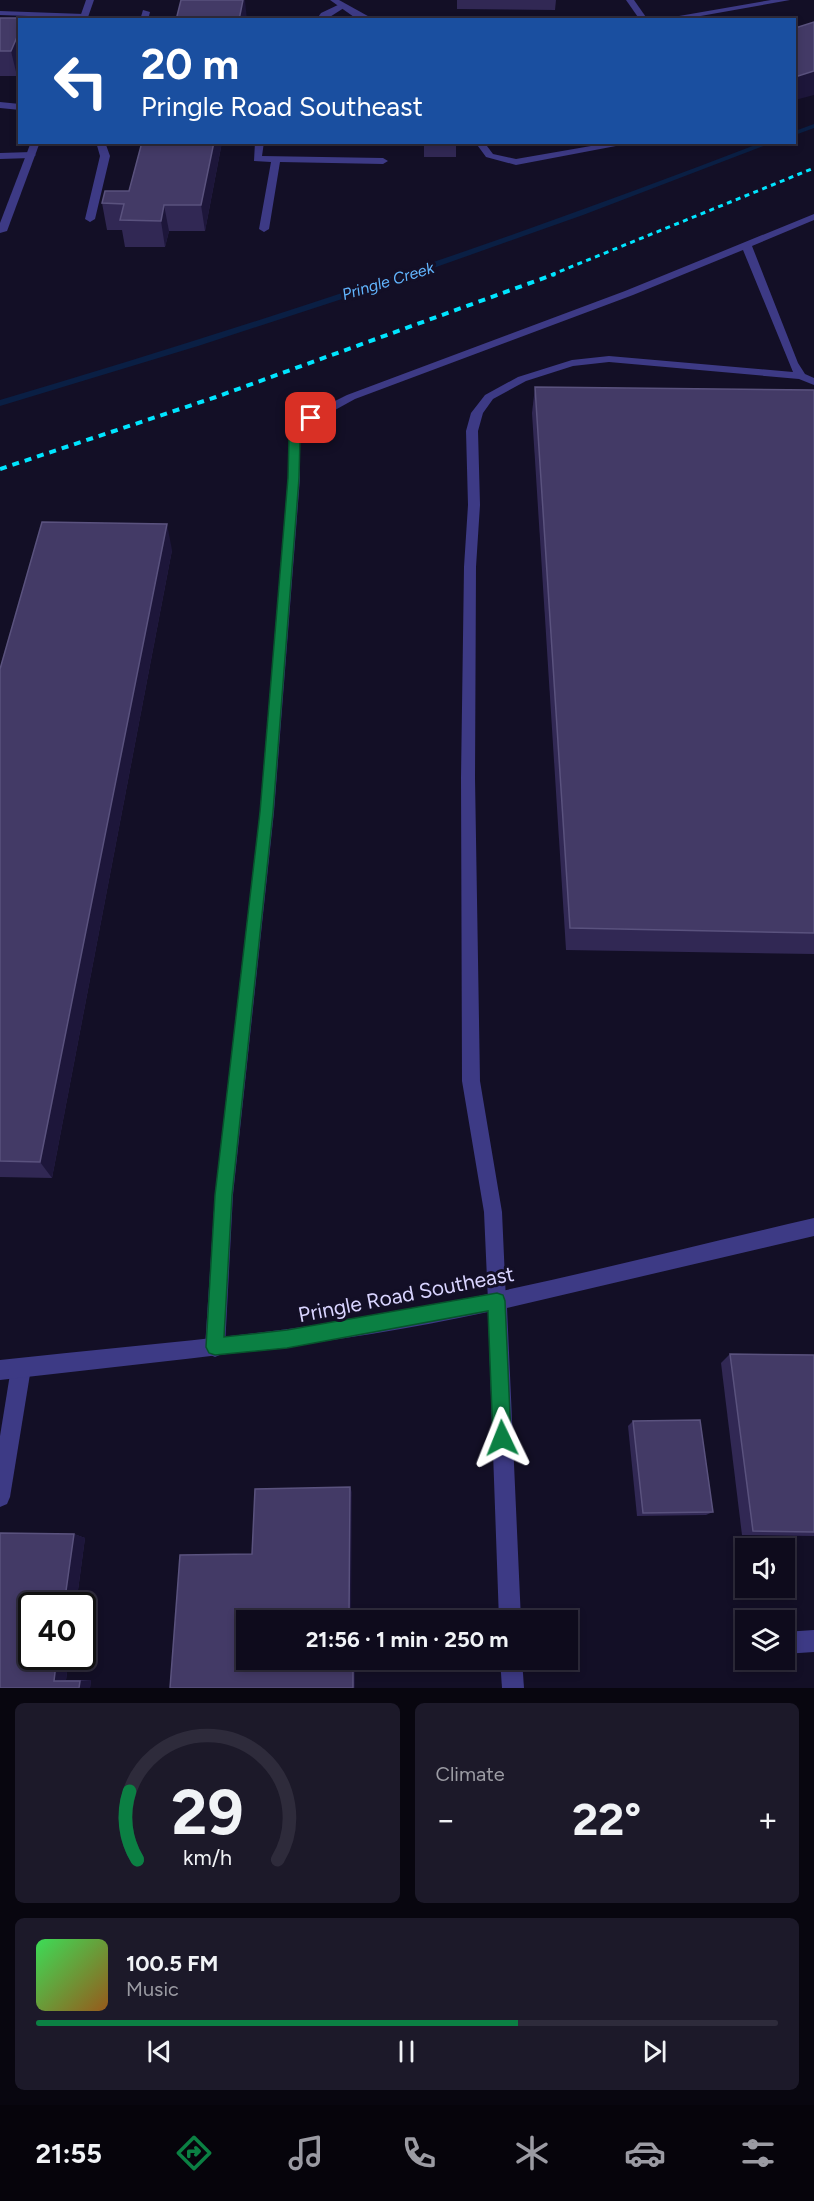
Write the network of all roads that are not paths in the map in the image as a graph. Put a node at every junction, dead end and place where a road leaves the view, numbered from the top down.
1 (90, 0) edge
2 (334, 0) edge
3 (630, 0) edge
4 (786, 0) edge
5 (343, 6) junction
6 (0, 13) edge
7 (83, 18) edge
8 (322, 18) edge
9 (367, 18) edge
10 (643, 18) edge
11 (669, 18) edge
12 (0, 105) edge
13 (18, 107) edge
14 (35, 144) edge
15 (101, 144) edge
16 (260, 144) edge
17 (480, 144) edge
18 (621, 144) edge
19 (31, 155) junction
20 (0, 156) edge
21 (276, 160) junction
22 (382, 161) dead end
23 (814, 217) edge
24 (90, 219) dead end
25 (264, 229) dead end
26 (1, 234) edge
27 (746, 244) junction
28 (807, 379) edge
29 (814, 1227) edge
30 (497, 1301) junction
31 (215, 1347) junction
32 (21, 1368) junction
33 (0, 1370) edge
34 (0, 1497) edge
35 (510, 1610) edge
36 (814, 1641) edge
37 (795, 1642) edge
38 (512, 1670) edge
39 (513, 1688) edge

1 - 7 street
2 - 5 street
3 - 10 street
4 - 11 street
5 - 8 street
5 - 9 street
6 - 7 street
12 - 13 street
14 - 19 street
15 - 24 street
16 - 21 street
17 - 18 street
19 - 20 street
19 - 26 street
21 - 22 street
21 - 25 street
23 - 27 street
27 - 28 street
27 - 31 street
28 - 30 street
29 - 30 street, Pringle Road Southeast
30 - 31 street, Pringle Road Southeast
30 - 35 street
31 - 32 street, Pringle Road Southeast
32 - 33 street, Pringle Road Southeast
32 - 34 street
36 - 37 street
38 - 39 street

